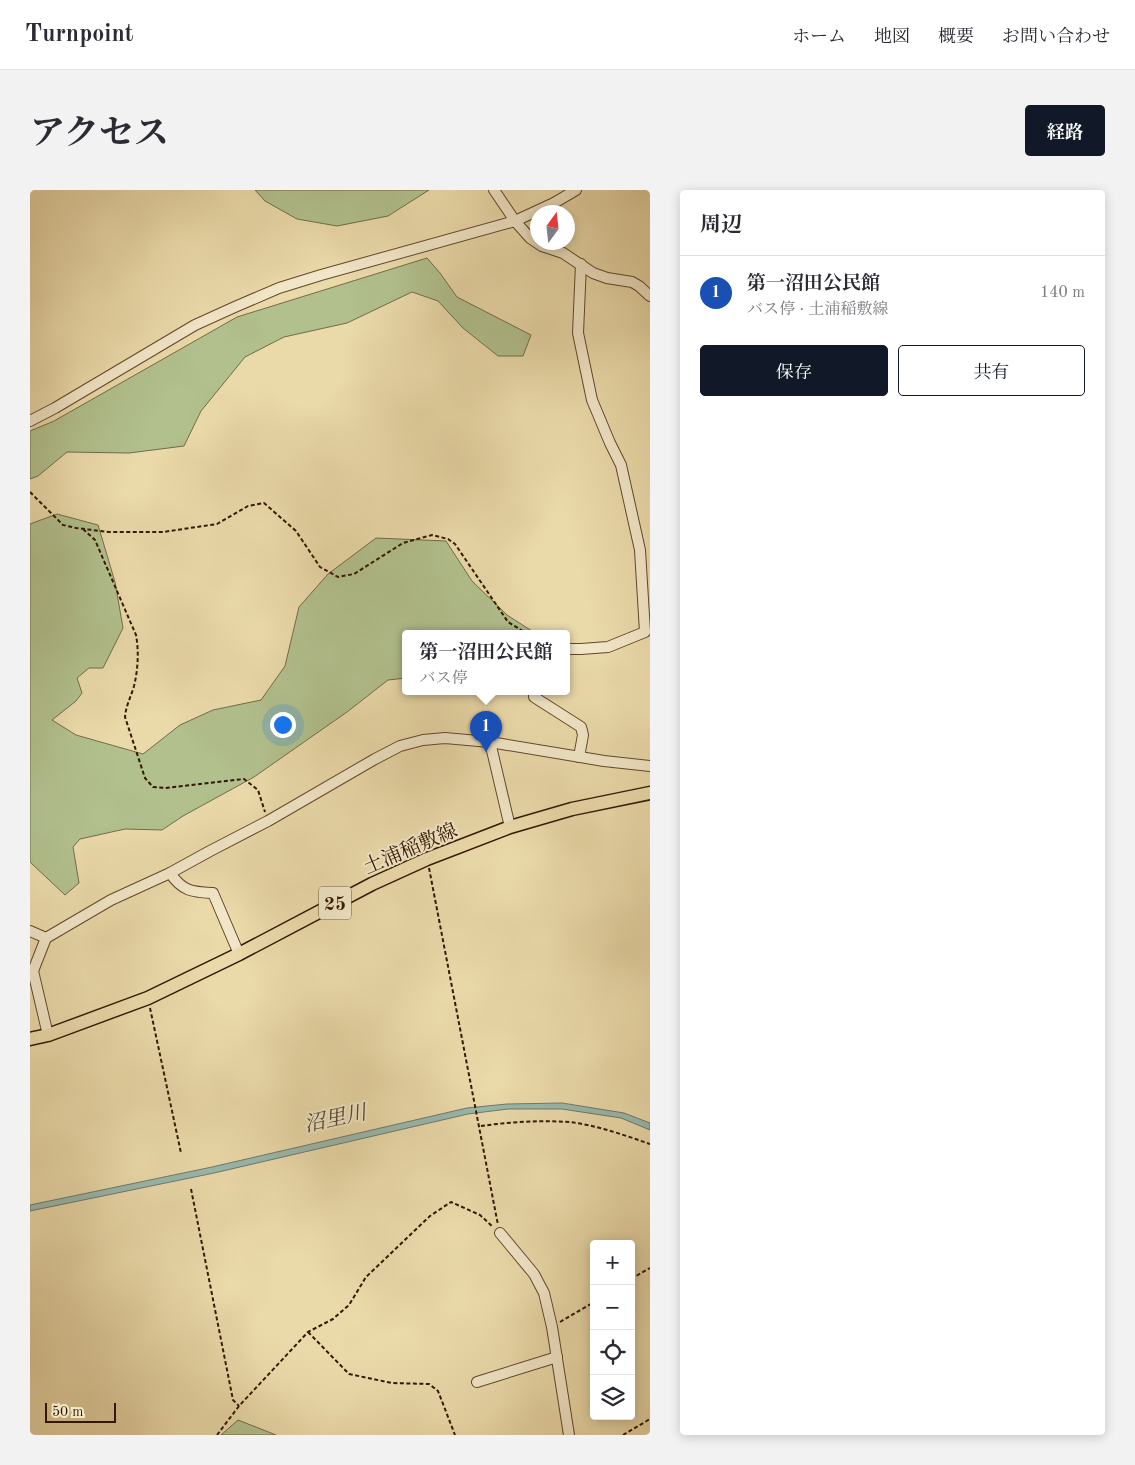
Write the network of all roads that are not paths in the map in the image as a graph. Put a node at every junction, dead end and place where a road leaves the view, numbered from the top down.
1 (494, 190) edge
2 (576, 190) edge
3 (514, 221) junction
4 (581, 264) junction
5 (650, 296) edge
6 (30, 422) edge
7 (647, 631) edge
8 (570, 648) edge
9 (534, 695) edge
10 (490, 742) junction
11 (580, 757) junction
12 (650, 766) edge
13 (650, 793) edge
14 (510, 827) junction
15 (170, 873) junction
16 (30, 931) edge
17 (46, 938) junction
18 (239, 954) junction
19 (32, 972) edge
20 (48, 1035) junction
21 (30, 1039) edge
22 (500, 1234) road end
23 (557, 1357) junction
24 (477, 1382) dead end
25 (570, 1435) edge

1 - 3 street
2 - 3 street
3 - 4 street
3 - 6 street
4 - 5 street
4 - 7 street
7 - 8 street
9 - 11 street
10 - 11 street
10 - 14 street
10 - 15 street
11 - 12 street
13 - 14 main road, 土浦稲敷線 / 25
14 - 18 main road, 土浦稲敷線 / 25
15 - 17 street
15 - 18 street
16 - 17 street
17 - 19 street
18 - 20 main road, 土浦稲敷線 / 25
19 - 20 street
20 - 21 main road, 土浦稲敷線 / 25
22 - 23 street
23 - 24 street
23 - 25 street

